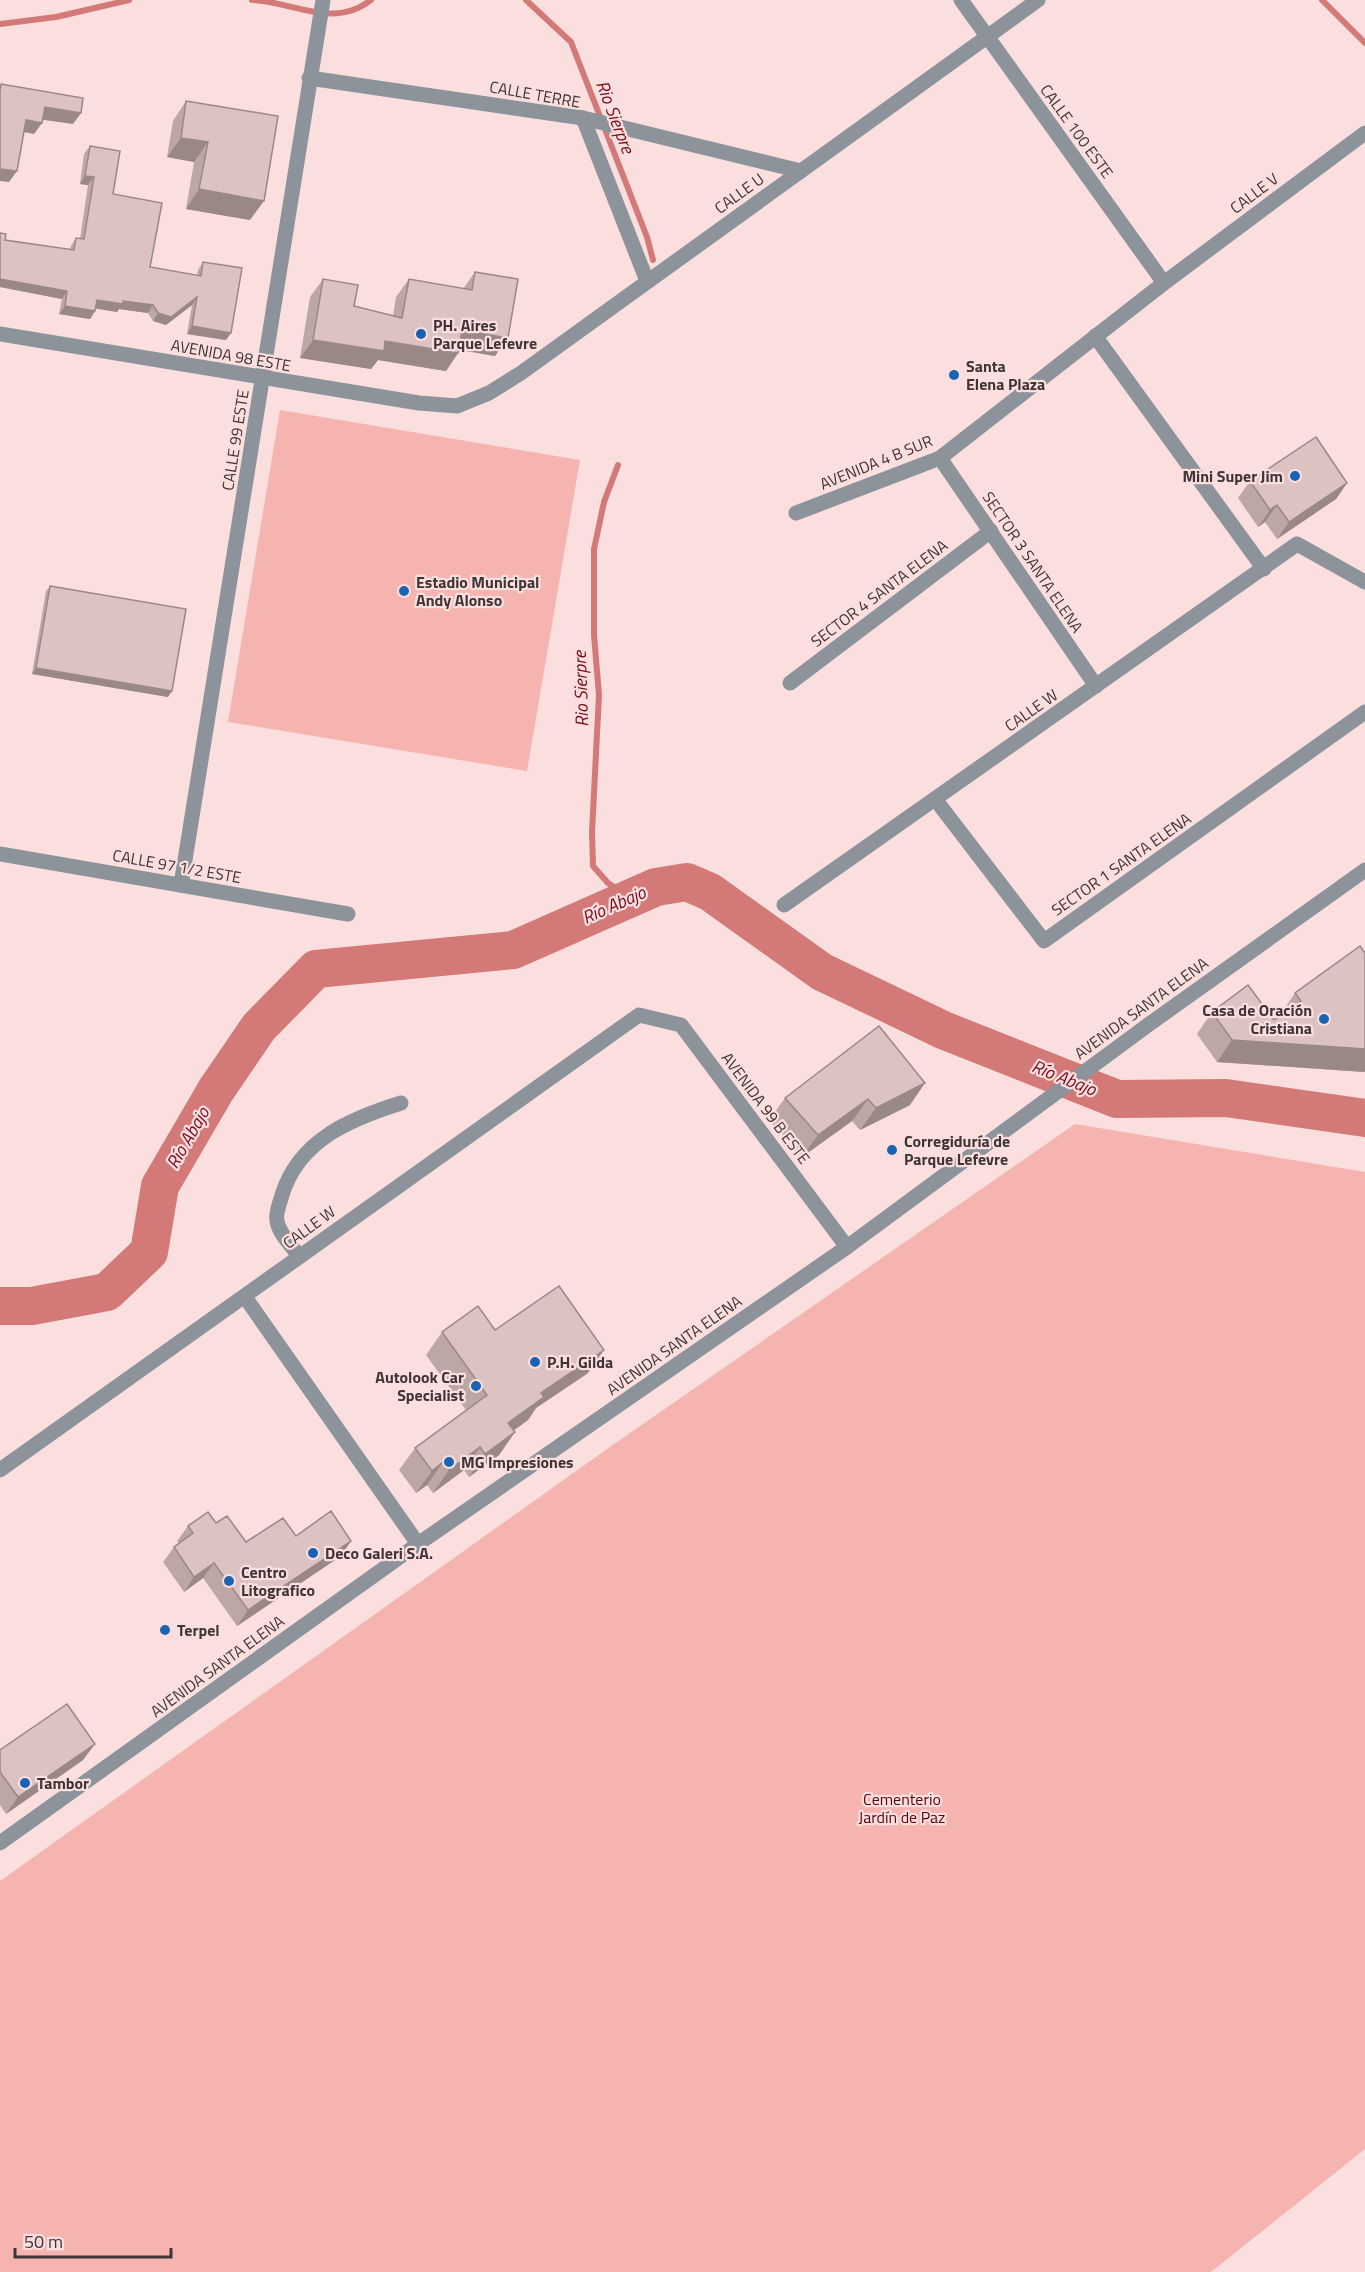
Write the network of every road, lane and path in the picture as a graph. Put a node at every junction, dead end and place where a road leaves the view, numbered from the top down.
1 (323, 0) edge
2 (961, 0) edge
3 (1038, 0) edge
4 (987, 37) junction
5 (309, 78) junction
6 (586, 119) junction
7 (1365, 133) edge
8 (801, 171) junction
9 (647, 281) junction
10 (1164, 283) junction
11 (0, 334) edge
12 (1095, 336) junction
13 (263, 379) junction
14 (457, 406) joint
15 (940, 458) junction
16 (796, 513) dead end
17 (990, 531) junction
18 (1264, 569) junction
19 (1365, 582) edge
20 (790, 683) dead end
21 (1096, 686) junction
22 (1365, 712) edge
23 (935, 799) junction
24 (0, 854) edge
25 (1365, 870) edge
26 (182, 885) junction
27 (784, 905) dead end
28 (348, 914) dead end
29 (639, 1014) joint
30 (400, 1103) dead end
31 (847, 1247) junction
32 (299, 1256) junction
33 (245, 1297) junction
34 (0, 1470) edge
35 (418, 1544) junction
36 (0, 1843) edge

1 - 5 street, CALLE 99 ESTE
2 - 4 street, CALLE 100 ESTE
3 - 4 street, CALLE U
4 - 8 street, CALLE U
4 - 10 street, CALLE 100 ESTE
5 - 6 street, CALLE TERRE
5 - 13 street, CALLE 99 ESTE
6 - 8 street
6 - 9 street, CALLE TERRE
7 - 10 street, CALLE V
8 - 9 street, CALLE U
9 - 14 street, CALLE U
10 - 12 street, AVENIDA 4 B SUR
11 - 13 street, AVENIDA 98 ESTE
12 - 15 street, AVENIDA 4 B SUR
12 - 18 street
13 - 14 street, AVENIDA 98 ESTE
13 - 26 street, CALLE 99 ESTE
15 - 16 street, AVENIDA 4 B SUR
15 - 17 street, SECTOR 3 SANTA ELENA
17 - 20 street, SECTOR 4 SANTA ELENA
17 - 21 street, SECTOR 3 SANTA ELENA
18 - 19 street, CALLE W
18 - 21 street, CALLE W
21 - 23 street, CALLE W
22 - 23 street, SECTOR 1 SANTA ELENA
23 - 27 street, CALLE W
24 - 26 street, CALLE 97 1/2 ESTE
25 - 31 street, AVENIDA SANTA ELENA
26 - 28 street, CALLE 97 1/2 ESTE
29 - 31 street, AVENIDA 99 B ESTE
29 - 32 street, CALLE W
30 - 32 street
31 - 35 street, AVENIDA SANTA ELENA
32 - 33 street, CALLE W
33 - 34 street, CALLE W
33 - 35 street
35 - 36 street, AVENIDA SANTA ELENA

